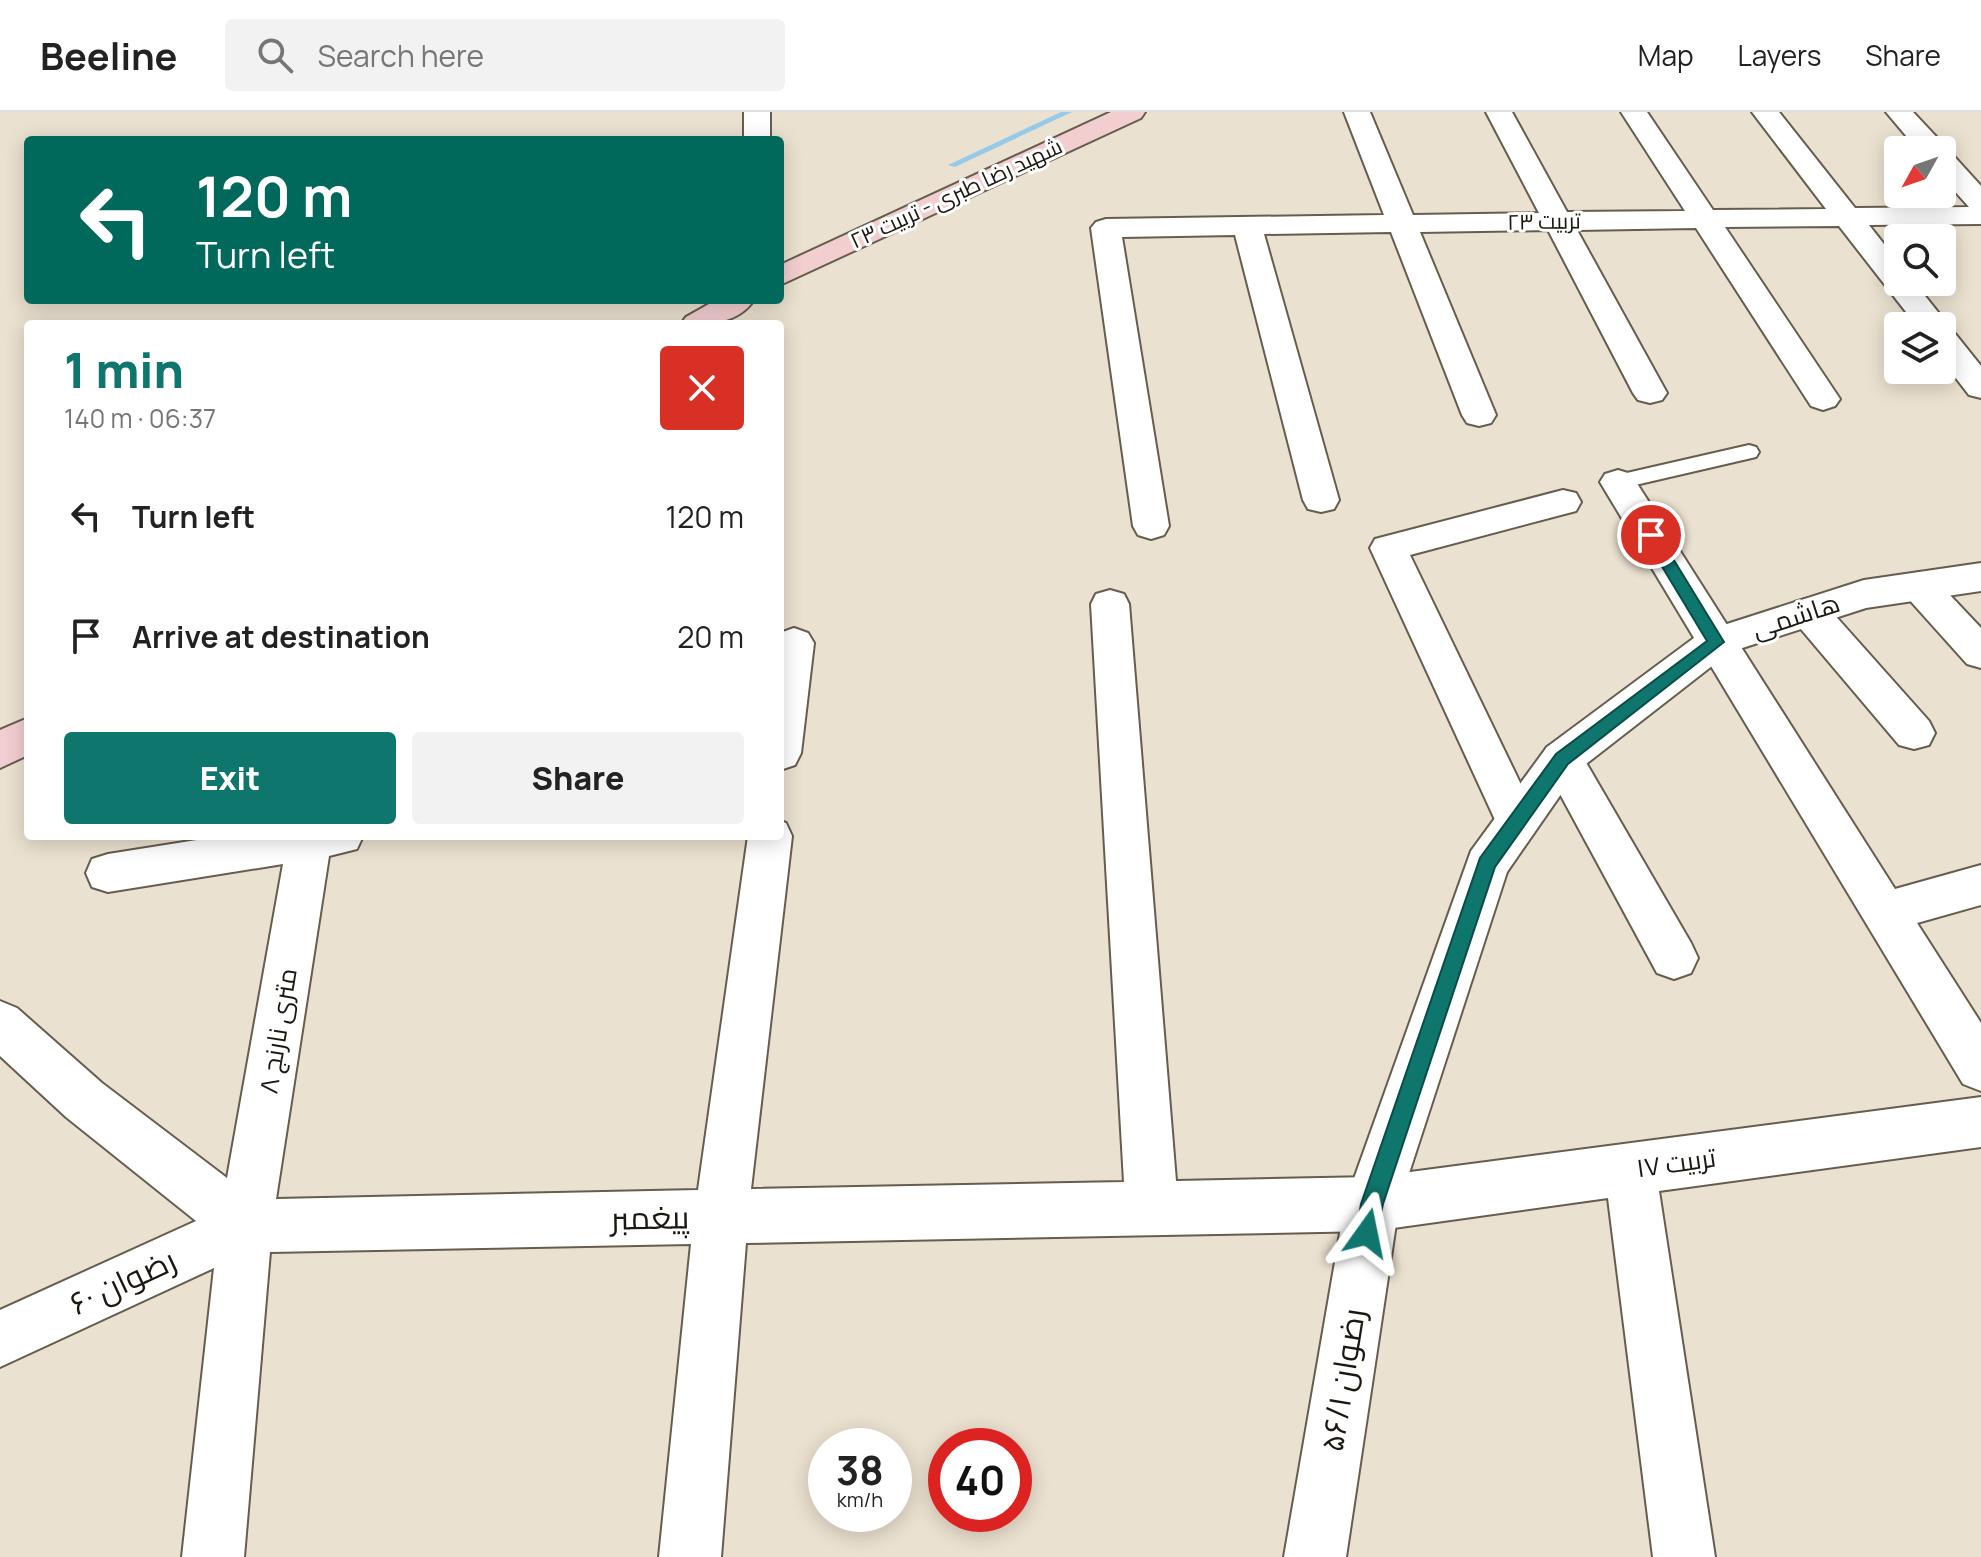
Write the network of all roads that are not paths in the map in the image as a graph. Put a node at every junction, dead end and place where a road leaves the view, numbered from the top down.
1 (757, 112) edge
2 (1132, 112) edge
3 (1357, 112) edge
4 (1499, 112) edge
5 (1634, 112) edge
6 (1765, 112) edge
7 (1899, 112) edge
8 (757, 136) edge
9 (1920, 136) edge
10 (1956, 175) edge
11 (1981, 203) edge
12 (1981, 215) edge
13 (1848, 217) junction
14 (1705, 219) junction
15 (1558, 221) junction
16 (1402, 223) junction
17 (1247, 226) junction
18 (1884, 264) edge
19 (784, 274) edge
20 (1909, 296) edge
21 (732, 304) edge
22 (1922, 312) edge
23 (704, 320) edge
24 (1956, 356) edge
25 (1981, 388) edge
26 (1650, 393) dead end
27 (1823, 399) dead end
28 (1479, 415) dead end
29 (1749, 452) dead end
30 (1618, 482) joint
31 (1321, 500) dead end
32 (1563, 502) dead end
33 (1151, 526) dead end
34 (1981, 577) edge
35 (1919, 586) junction
36 (1110, 604) dead end
37 (1809, 612) junction
38 (1716, 642) junction
39 (794, 643) dead end
40 (1981, 653) edge
41 (784, 722) edge
42 (1914, 733) dead end
43 (24, 736) edge
44 (0, 751) edge
45 (1562, 759) junction
46 (1517, 822) junction
47 (308, 840) edge
48 (320, 840) edge
49 (769, 840) edge
50 (108, 873) dead end
51 (1981, 885) edge
52 (1884, 912) junction
53 (1674, 958) dead end
54 (0, 1024) edge
55 (1981, 1067) edge
56 (1981, 1122) edge
57 (1630, 1169) junction
58 (1372, 1204) junction
59 (1152, 1208) junction
60 (721, 1216) junction
61 (245, 1226) junction
62 (0, 1339) edge
63 (213, 1557) edge
64 (690, 1557) edge
65 (1315, 1557) edge
66 (1684, 1557) edge

1 - 8 street
2 - 19 main road, شهید رضا طبری - تربیت ۲۳
3 - 16 street
4 - 15 street
5 - 14 street
6 - 13 street
7 - 9 street
10 - 11 street
12 - 13 street, تربیت ۲۳
13 - 14 street, تربیت ۲۳
13 - 18 street
14 - 15 street, تربیت ۲۳
14 - 27 street
15 - 16 street, تربیت ۲۳
15 - 26 street
16 - 17 street, تربیت ۲۳
16 - 28 street
17 - 31 street
17 - 33 street, تربیت ۲۳
20 - 22 street
21 - 23 main road
24 - 25 street
29 - 30 lane
30 - 38 street
32 - 46 street
34 - 35 street, هاشمی
35 - 37 street, هاشمی
35 - 40 street
36 - 59 street
37 - 38 street, هاشمی
37 - 42 street
38 - 45 street, هاشمی
38 - 52 street
39 - 41 street
43 - 44 main road
45 - 46 street, هاشمی
45 - 53 street
46 - 58 street, هاشمی
47 - 50 street
48 - 61 street, ۸ متری نارنج
49 - 60 street
51 - 52 street
52 - 55 street
54 - 61 street
56 - 57 street, تربیت ۱۷
57 - 58 street, تربیت ۱۷
57 - 66 street
58 - 59 street, پیغمبر
58 - 65 street, رضوان ۵۶/۱
59 - 60 street, پیغمبر
60 - 61 street, پیغمبر
60 - 64 street
61 - 62 street, رضوان ۶۰
61 - 63 street, ۸ متری نارنج

